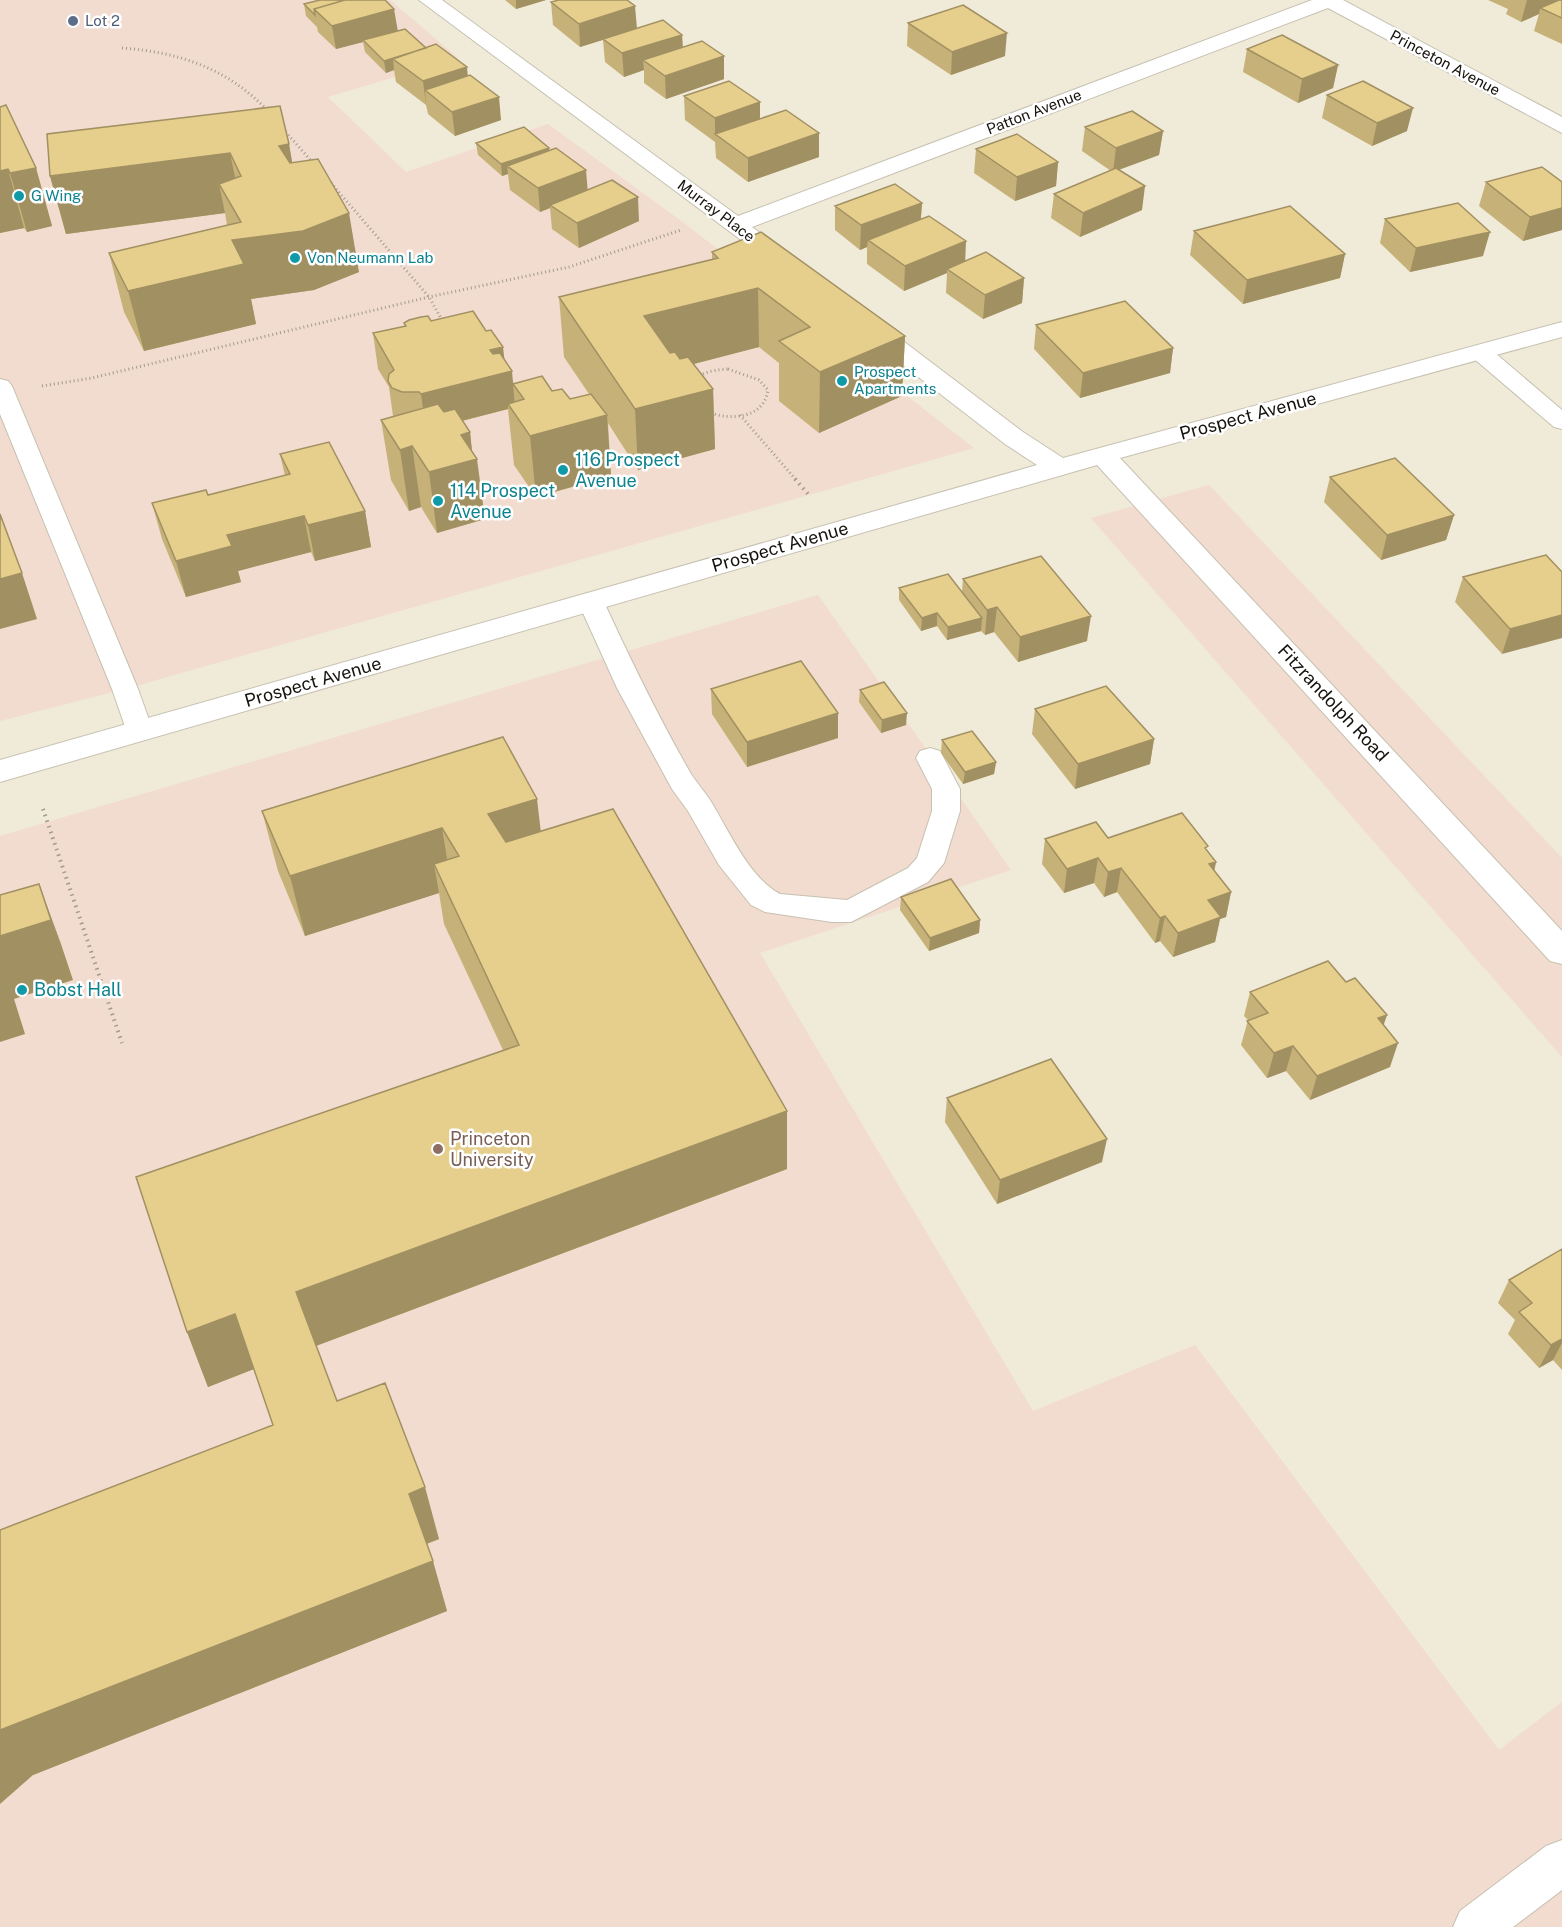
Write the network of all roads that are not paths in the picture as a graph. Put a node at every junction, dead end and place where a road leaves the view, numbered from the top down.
1 (429, 0) edge
2 (1329, 0) edge
3 (1562, 126) edge
4 (736, 225) junction
5 (801, 275) edge
6 (847, 310) edge
7 (1562, 329) edge
8 (1480, 352) junction
9 (0, 386) edge
10 (1562, 422) edge
11 (1102, 455) junction
12 (1059, 467) junction
13 (591, 602) junction
14 (140, 732) junction
15 (930, 758) dead end
16 (0, 771) edge
17 (1562, 952) edge
18 (1562, 1862) edge
19 (1476, 1927) edge

1 - 4 street, Murray Place
2 - 3 street, Princeton Avenue
2 - 4 street, Patton Avenue
4 - 5 street, Murray Place
6 - 12 street
7 - 8 street, Prospect Avenue
8 - 10 lane
8 - 11 street, Prospect Avenue
9 - 14 lane
11 - 12 street, Prospect Avenue
11 - 17 street, Fitzrandolph Road
12 - 13 street, Prospect Avenue
13 - 14 street, Prospect Avenue
13 - 15 lane
14 - 16 street, Prospect Avenue
18 - 19 street

